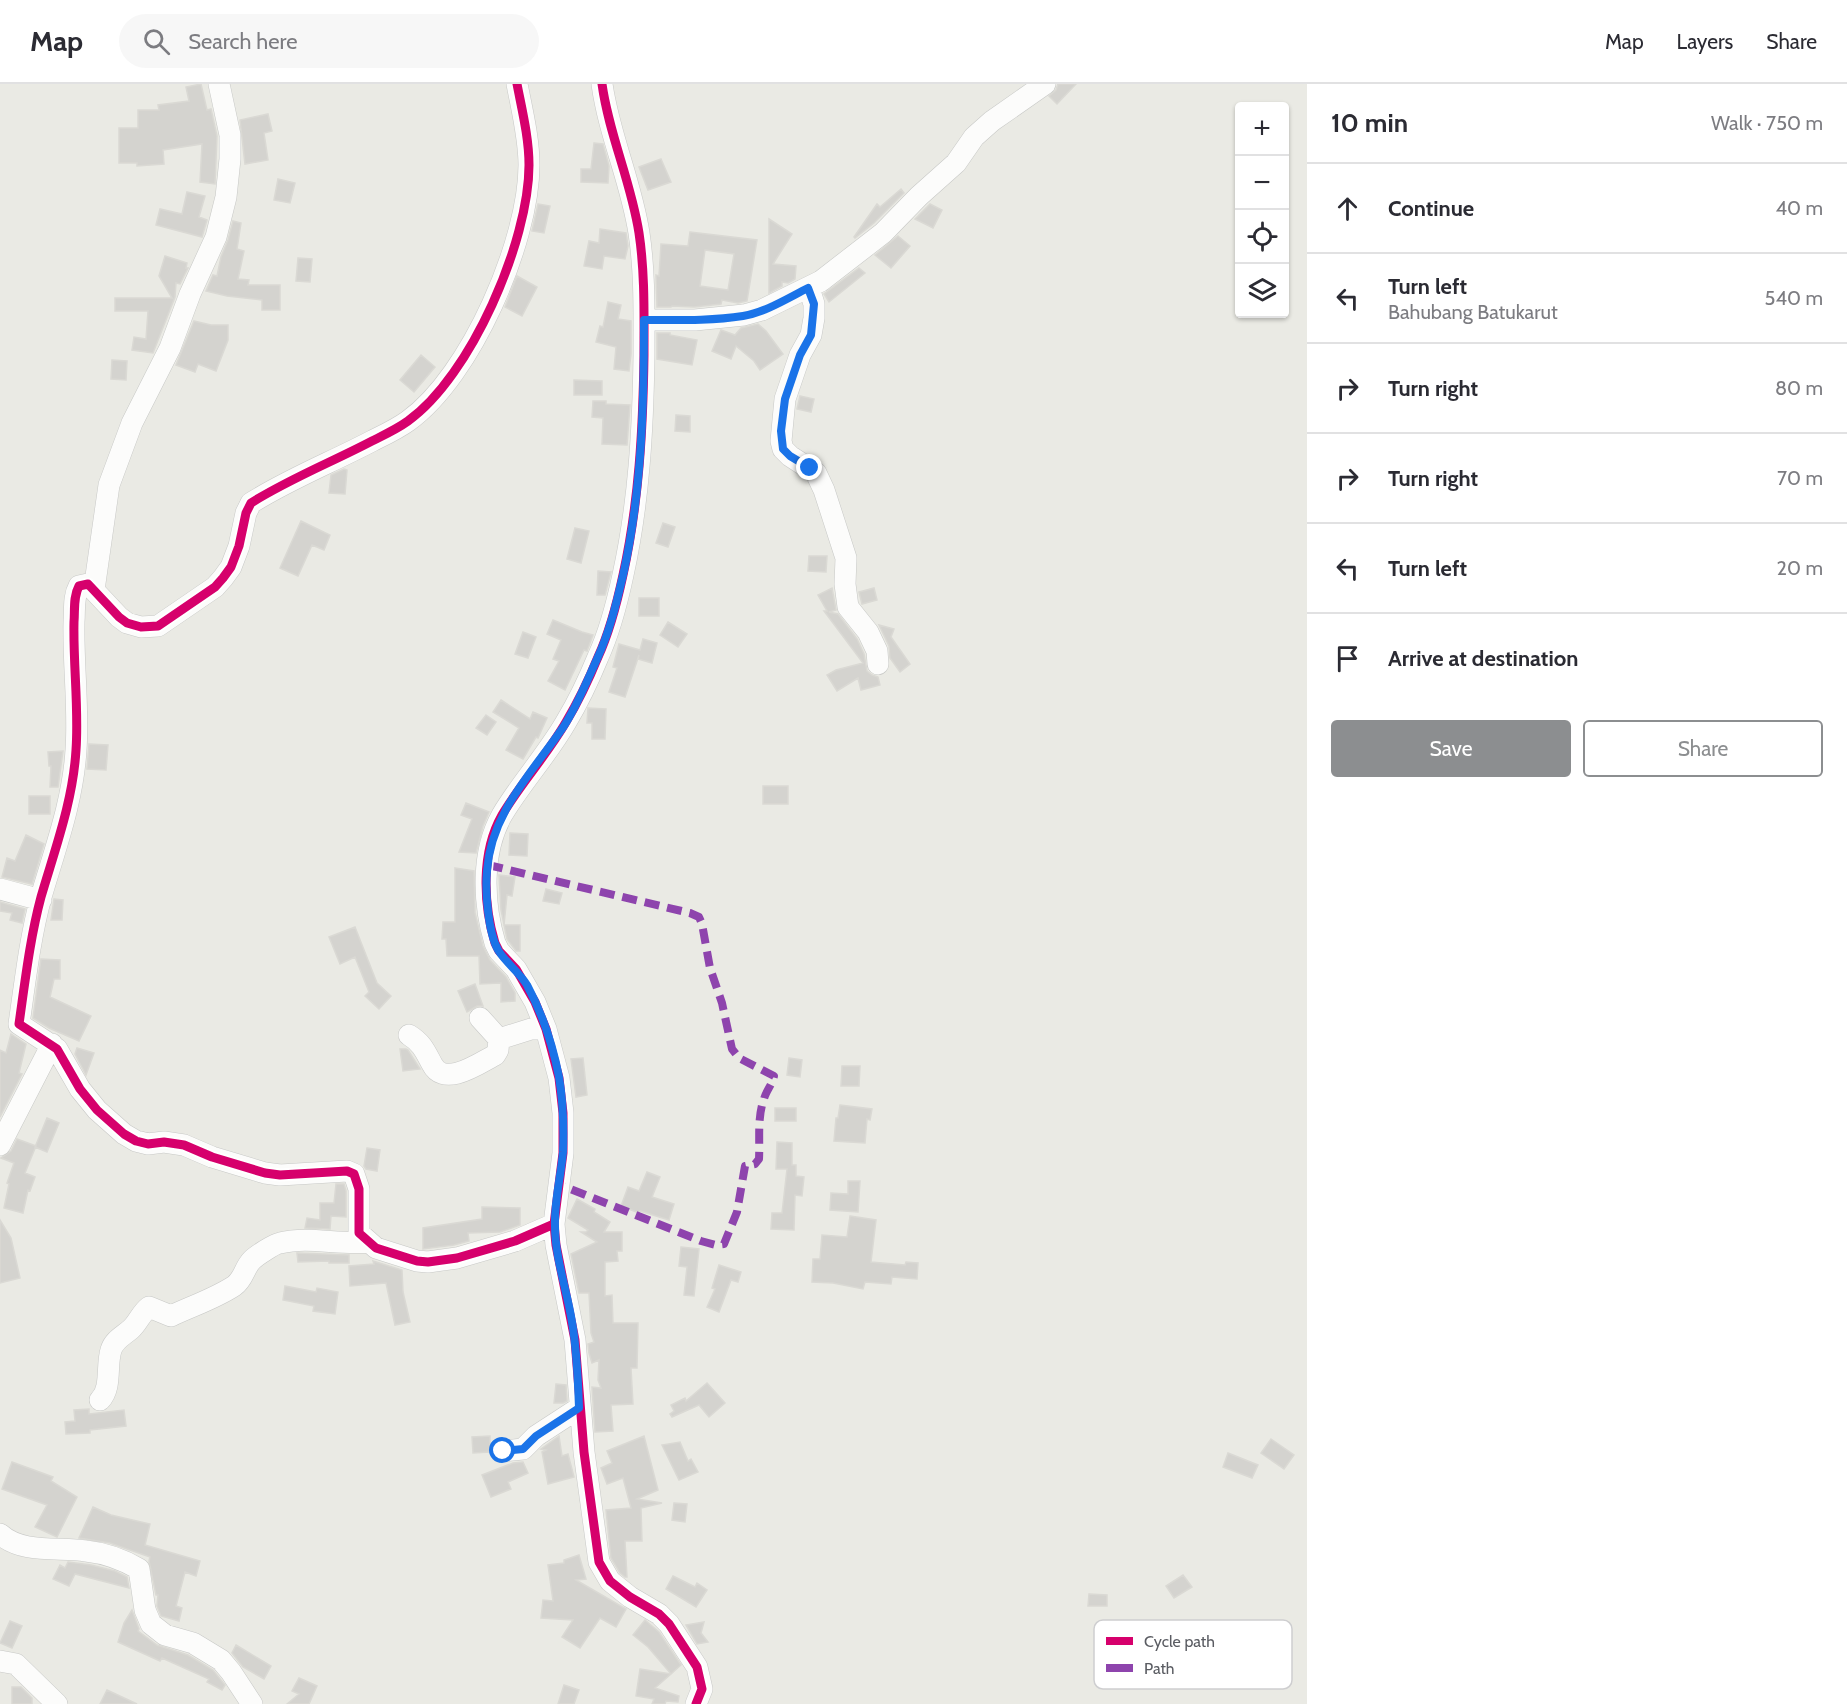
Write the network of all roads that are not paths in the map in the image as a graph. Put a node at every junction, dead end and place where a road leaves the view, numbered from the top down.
1 (219, 84) edge
2 (517, 84) edge
3 (602, 84) edge
4 (1044, 84) edge
5 (808, 288) junction
6 (644, 320) junction
7 (94, 590) junction
8 (878, 664) dead end
9 (0, 889) edge
10 (41, 900) junction
11 (480, 1018) dead end
12 (10, 1025) edge
13 (546, 1029) junction
14 (409, 1035) dead end
15 (499, 1039) junction
16 (52, 1044) junction
17 (0, 1145) edge
18 (554, 1224) junction
19 (368, 1242) junction
20 (100, 1400) dead end
21 (579, 1408) junction
22 (503, 1451) dead end
23 (0, 1534) edge
24 (0, 1661) edge
25 (57, 1704) edge
26 (252, 1704) edge
27 (696, 1704) edge

1 - 7 street
2 - 7 street
3 - 6 street
4 - 5 street
5 - 6 street
5 - 8 street
6 - 13 street
7 - 10 street
9 - 10 street
10 - 12 street
11 - 15 street
12 - 16 street
13 - 15 street
13 - 18 street
14 - 15 street
16 - 17 street
16 - 19 street
18 - 19 street
18 - 21 street
19 - 20 street
21 - 22 street
21 - 27 street
23 - 26 street
24 - 25 street

